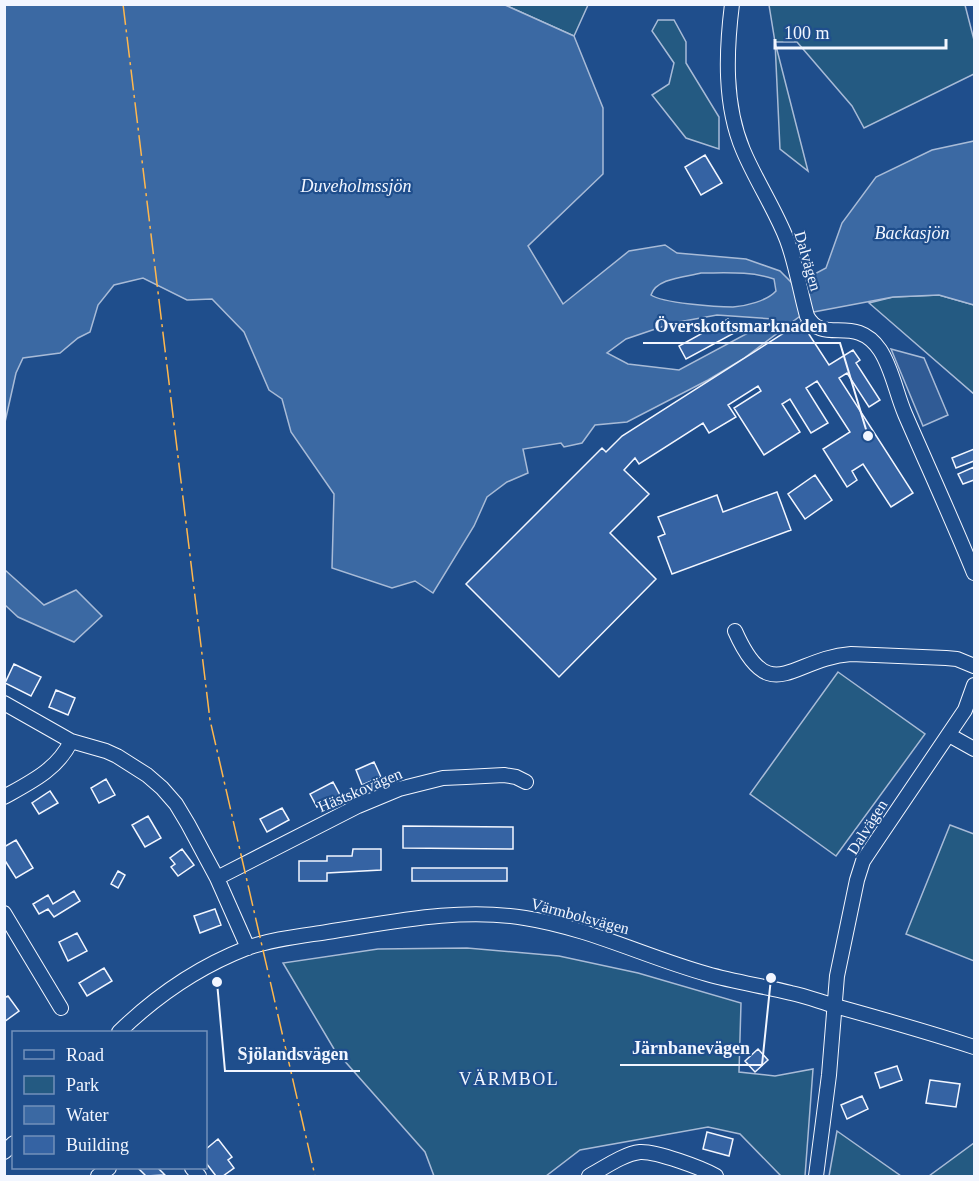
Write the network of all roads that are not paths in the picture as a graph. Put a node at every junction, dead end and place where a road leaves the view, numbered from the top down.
1 (732, 4) edge
2 (975, 573) edge
3 (735, 631) dead end
4 (975, 666) edge
5 (975, 685) edge
6 (4, 703) edge
7 (949, 735) junction
8 (71, 741) junction
9 (975, 748) edge
10 (526, 782) dead end
11 (4, 797) edge
12 (217, 878) junction
13 (4, 913) edge
14 (248, 948) junction
15 (834, 1005) junction
16 (61, 1008) dead end
17 (120, 1031) edge
18 (975, 1047) edge
19 (589, 1176) edge
20 (716, 1176) edge
21 (816, 1176) edge

1 - 2 street, Dalvägen
3 - 4 street
5 - 7 street, Dalvägen
6 - 8 street
7 - 9 street
7 - 15 street, Dalvägen
8 - 11 street
8 - 12 street
10 - 12 street, Hästskovägen
12 - 14 street
13 - 16 street
14 - 15 street, Värmbolsvägen
14 - 17 street, Värmbolsvägen
15 - 18 street, Värmbolsvägen
15 - 21 street, Dalvägen
19 - 20 street

